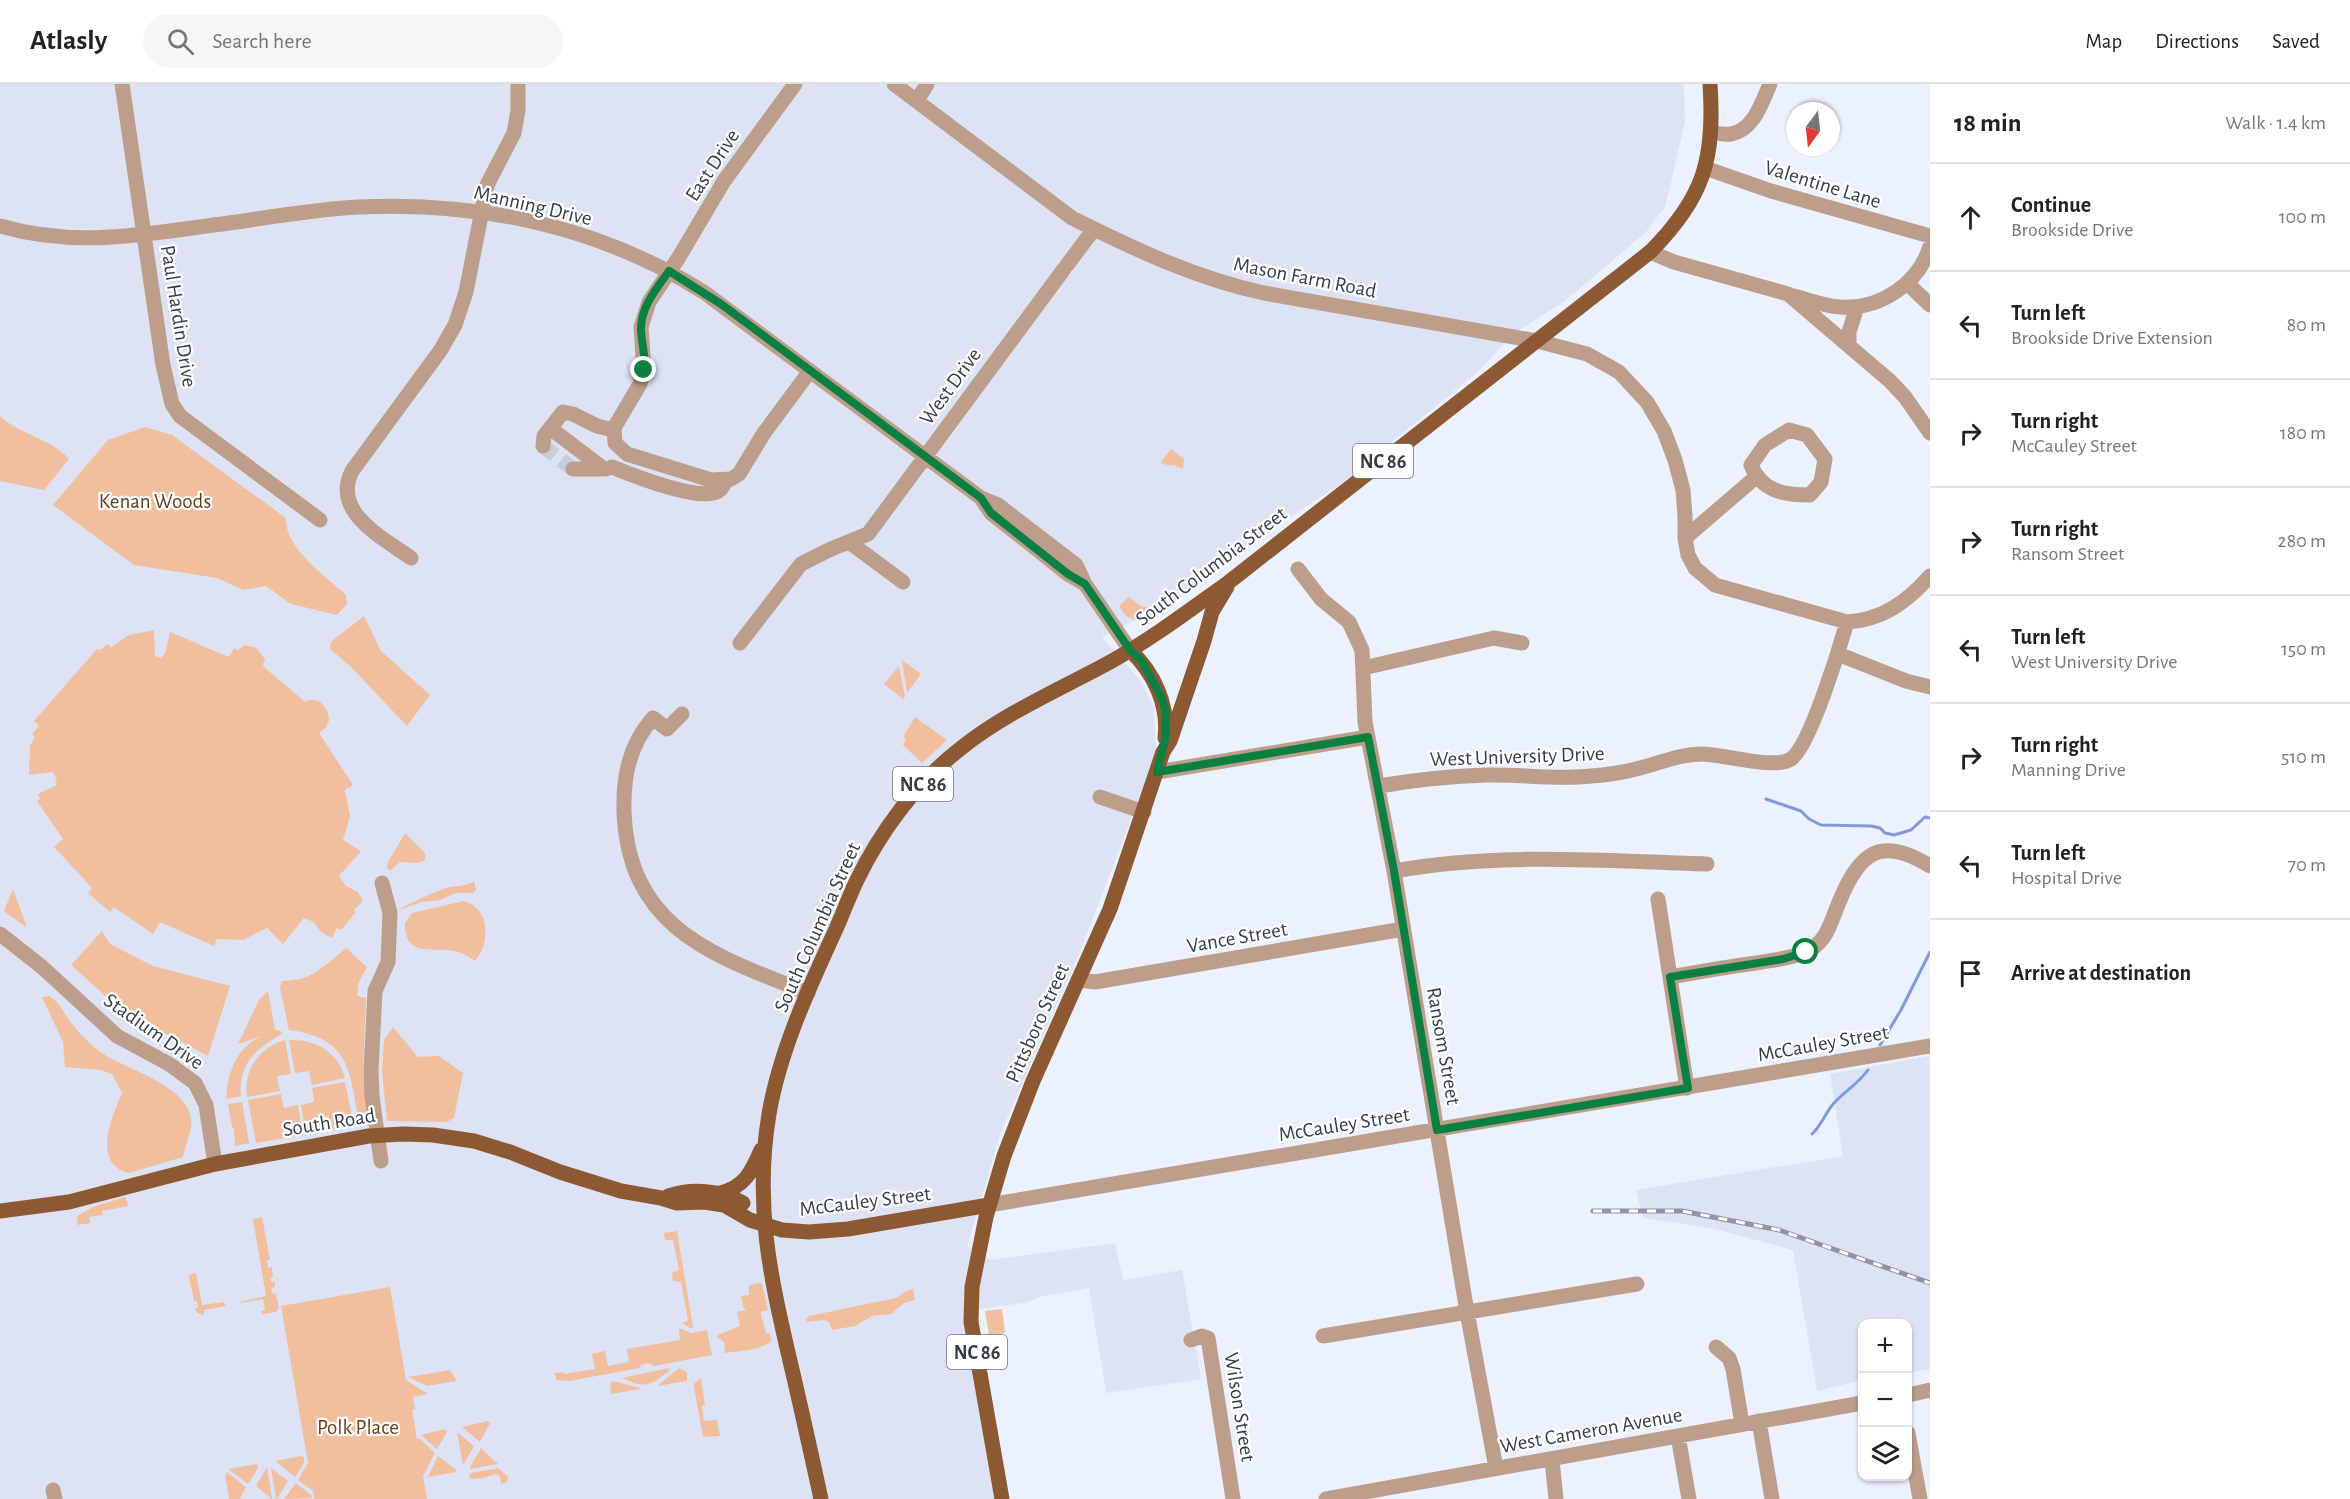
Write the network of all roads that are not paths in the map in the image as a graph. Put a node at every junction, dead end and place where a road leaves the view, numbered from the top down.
1 (122, 84) edge
2 (518, 84) edge
3 (795, 84) edge
4 (894, 84) edge
5 (1710, 84) edge
6 (1770, 84) edge
7 (926, 89) edge
8 (1712, 133) junction
9 (1706, 168) junction
10 (483, 212) junction
11 (0, 226) edge
12 (1094, 229) junction
13 (144, 235) junction
14 (1930, 236) edge
15 (1650, 252) junction
16 (1929, 254) edge
17 (669, 271) junction
18 (1907, 283) junction
19 (1788, 294) junction
20 (1930, 305) edge
21 (1857, 307) junction
22 (1537, 341) junction
23 (1849, 345) junction
24 (810, 371) junction
25 (550, 428) junction
26 (613, 430) junction
27 (1930, 433) edge
28 (543, 446) dead end
29 (627, 454) junction
30 (925, 456) junction
31 (608, 468) junction
32 (573, 469) tunnel mouth
33 (1756, 477) junction
34 (726, 481) junction
35 (320, 520) dead end
36 (1684, 538) junction
37 (849, 542) junction
38 (411, 558) dead end
39 (1298, 569) dead end
40 (1930, 576) edge
41 (903, 582) dead end
42 (1229, 582) junction
43 (1847, 622) junction
44 (740, 643) dead end
45 (1522, 643) dead end
46 (1130, 650) junction
47 (1838, 654) junction
48 (1363, 668) junction
49 (1930, 687) edge
50 (682, 714) dead end
51 (1368, 737) junction
52 (1162, 752) junction
53 (1157, 772) junction
54 (1378, 786) junction
55 (1100, 797) dead end
56 (1144, 812) junction
57 (1707, 864) dead end
58 (1930, 866) edge
59 (1394, 871) junction
60 (382, 883) dead end
61 (1658, 899) dead end
62 (1403, 929) junction
63 (0, 934) edge
64 (1670, 977) junction
65 (1079, 980) junction
66 (808, 993) junction
67 (1930, 1046) edge
68 (1688, 1088) junction
69 (1437, 1130) junction
70 (376, 1135) junction
71 (766, 1137) junction
72 (381, 1161) dead end
73 (215, 1164) junction
74 (720, 1193) junction
75 (661, 1198) junction
76 (989, 1205) junction
77 (0, 1211) edge
78 (764, 1224) junction
79 (1637, 1284) dead end
80 (1467, 1312) junction
81 (1323, 1336) dead end
82 (1191, 1340) dead end
83 (1716, 1347) dead end
84 (1930, 1390) edge
85 (1912, 1394) edge
86 (1858, 1404) edge
87 (1759, 1421) junction
88 (1742, 1424) junction
89 (1678, 1436) junction
90 (1912, 1454) edge
91 (1552, 1460) junction
92 (1496, 1468) junction
93 (1376, 1495) edge
94 (821, 1499) edge
95 (1002, 1499) edge
96 (1233, 1499) edge
97 (1326, 1499) edge
98 (1556, 1499) edge
99 (1689, 1499) edge
100 (1772, 1499) edge
101 (1920, 1499) edge

1 - 13 street, Paul Hardin Drive
2 - 10 street
3 - 17 street, East Drive
4 - 7 street, Mason Farm Road
5 - 8 main road, South Columbia Street / NC 86
6 - 8 street
7 - 12 street, Mason Farm Road
8 - 9 main road, South Columbia Street / NC 86
9 - 14 street, Valentine Lane
9 - 15 main road, South Columbia Street / NC 86
10 - 13 street, Manning Drive
10 - 17 street, Manning Drive
10 - 38 street
11 - 13 street, Manning Drive
12 - 22 street, Mason Farm Road
12 - 30 street, West Drive
13 - 35 street, Paul Hardin Drive
15 - 19 street
15 - 22 main road, South Columbia Street / NC 86
16 - 18 street
17 - 24 street, Manning Drive
17 - 26 street, East Drive
18 - 20 street
18 - 21 street
19 - 21 street
19 - 23 street
21 - 23 street
22 - 36 street, Mason Farm Road
22 - 42 main road, South Columbia Street / NC 86
23 - 27 street
24 - 30 street, Manning Drive
24 - 34 street
25 - 26 street
25 - 28 street
25 - 31 street
26 - 29 street
29 - 31 street
29 - 34 street
30 - 37 street, West Drive
30 - 46 street, Manning Drive
31 - 32 street
31 - 34 street
33 - 33 street
33 - 36 street
36 - 43 street
37 - 41 street
37 - 44 street, West Drive
39 - 48 street, Ransom Street
40 - 43 street
42 - 46 main road, South Columbia Street / NC 86
42 - 52 main road, Pittsboro Street / NC 86
43 - 47 street, West University Drive
45 - 48 street
46 - 52 main road, Manning Drive
46 - 66 main road, South Columbia Street / NC 86
47 - 49 street
47 - 54 street, West University Drive
48 - 51 street, Ransom Street
50 - 66 street
51 - 53 street
51 - 54 street, Ransom Street
52 - 53 main road, Pittsboro Street / NC 86
53 - 56 main road, Pittsboro Street / NC 86
54 - 59 street, Ransom Street
55 - 56 street
56 - 65 main road, Pittsboro Street / NC 86
57 - 59 street
58 - 64 street
59 - 62 street, Ransom Street
60 - 70 street
61 - 64 street
62 - 65 street, Vance Street
62 - 69 street, Ransom Street
63 - 73 street, Stadium Drive
64 - 68 street
65 - 76 main road, Pittsboro Street / NC 86
66 - 71 main road, South Columbia Street / NC 86
67 - 68 street, McCauley Street
68 - 69 street, McCauley Street
69 - 76 street, McCauley Street
69 - 80 street, Ransom Street
70 - 72 street
70 - 73 main road, South Road
70 - 75 main road, South Road
71 - 74 main road
71 - 78 main road, South Columbia Street / NC 86
73 - 77 main road, South Road
74 - 75 main road, South Road
74 - 78 main road, South Road
75 - 78 main road, South Road
76 - 78 main road, McCauley Street
76 - 95 main road, Pittsboro Street / NC 86
78 - 94 main road, South Columbia Street / NC 86
79 - 80 street
80 - 81 street
80 - 92 street, Ransom Street
82 - 96 street, Wilson Street
83 - 88 street
84 - 85 street
86 - 87 street, West Cameron Avenue
87 - 88 street, West Cameron Avenue
87 - 100 street
88 - 89 street, West Cameron Avenue
89 - 91 street, West Cameron Avenue
89 - 99 street
90 - 101 street
91 - 92 street, West Cameron Avenue
91 - 98 street
92 - 93 street, West Cameron Avenue
93 - 97 street, West Cameron Avenue

